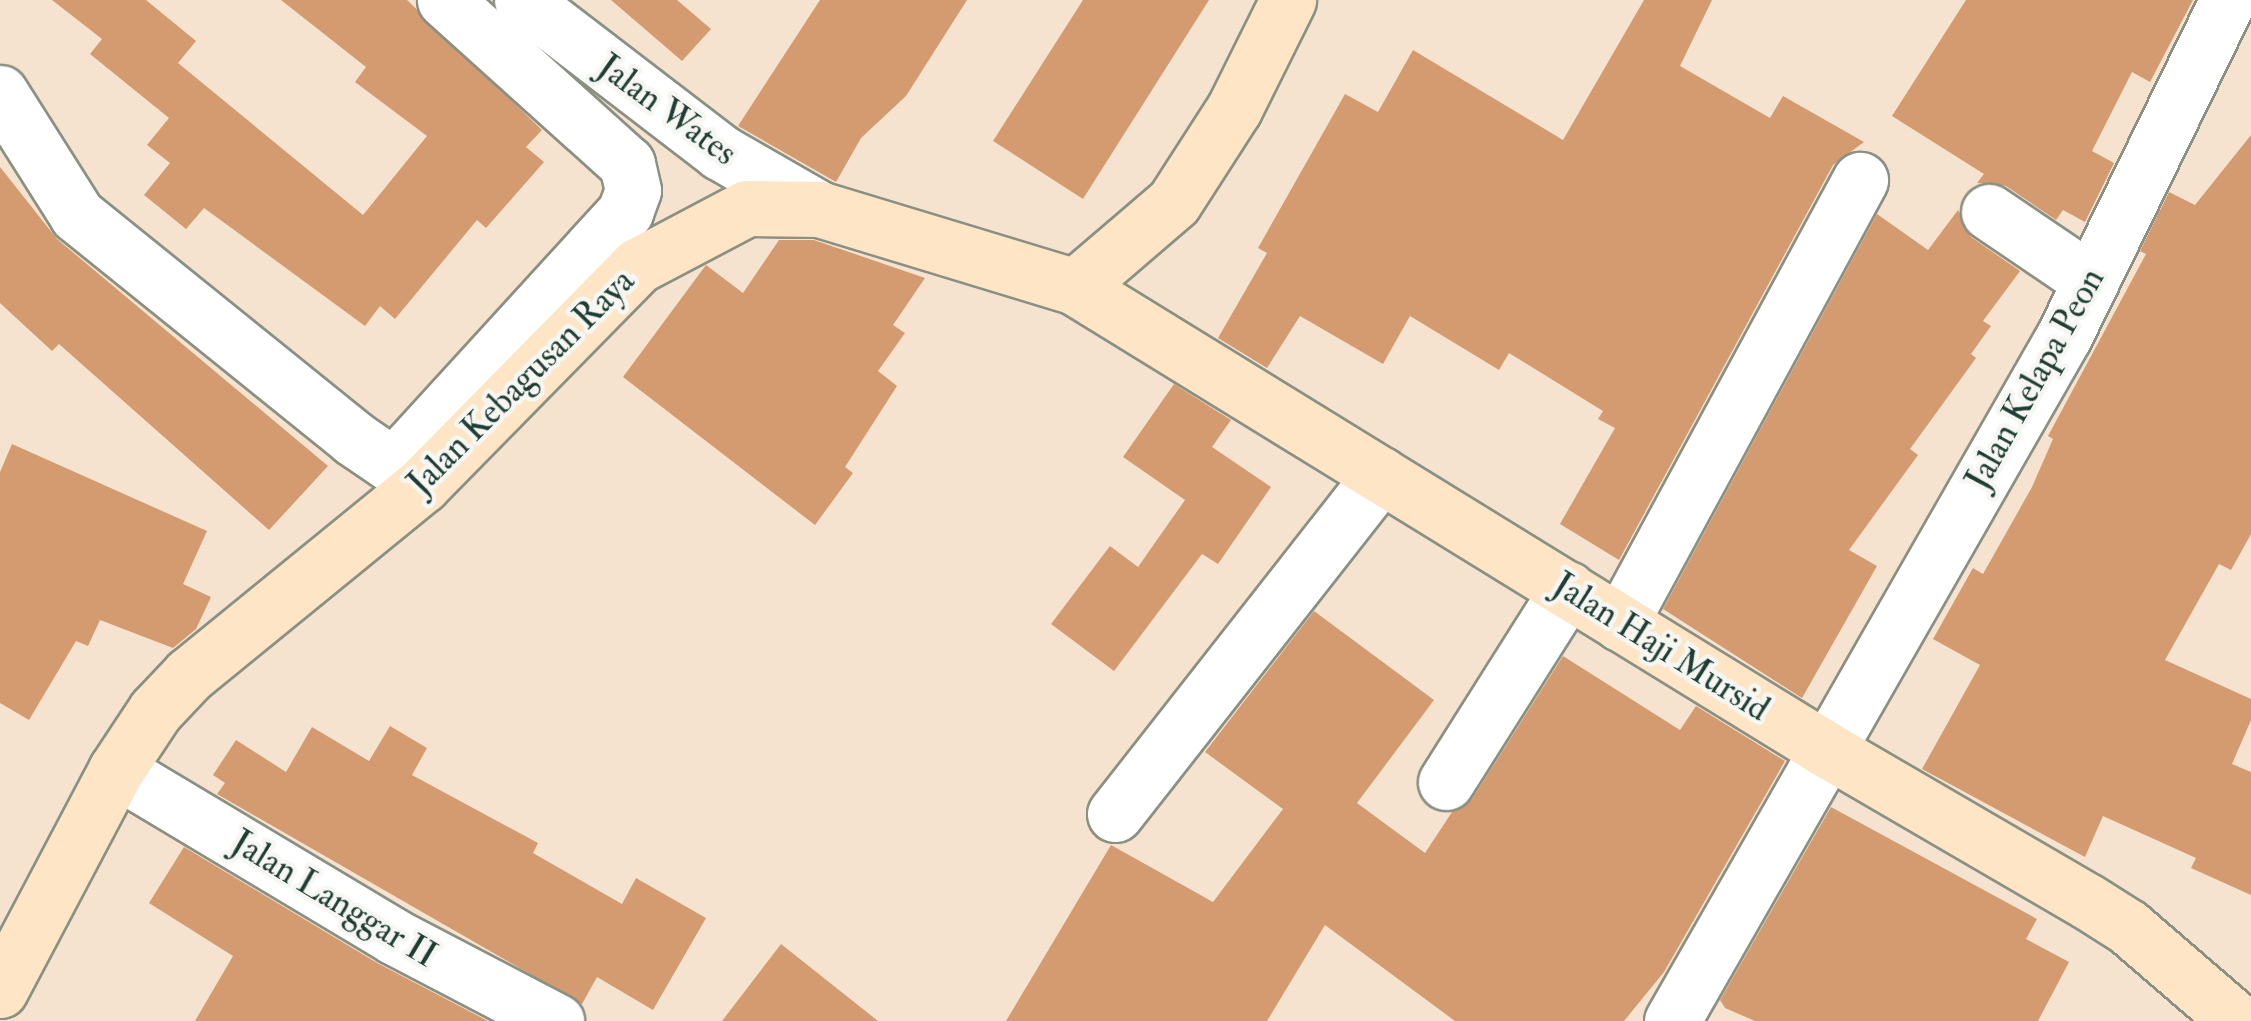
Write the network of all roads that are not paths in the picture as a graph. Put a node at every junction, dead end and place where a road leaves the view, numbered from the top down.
1 (445, 0) edge
2 (522, 0) edge
3 (1288, 0) edge
4 (2228, 0) edge
5 (0, 93) edge
6 (1860, 180) dead end
7 (819, 209) junction
8 (1989, 212) dead end
9 (2090, 282) junction
10 (1075, 287) junction
11 (408, 475) junction
12 (1381, 475) junction
13 (1568, 590) junction
14 (1620, 623) junction
15 (1824, 748) junction
16 (116, 770) junction
17 (1446, 782) dead end
18 (1115, 814) dead end
19 (0, 990) edge
20 (556, 1021) edge
21 (1672, 1021) edge
22 (2237, 1021) edge

1 - 11 street
2 - 7 street, Jalan Wates
3 - 10 main road
4 - 9 street, Jalan Kelapa Peon
5 - 11 street
6 - 14 street
7 - 10 main road, Jalan Kebagusan Raya
7 - 11 main road, Jalan Kebagusan Raya
8 - 9 street
9 - 15 street, Jalan Kelapa Peon
10 - 12 main road, Jalan Haji Mursid
11 - 16 main road, Jalan Kebagusan Raya
12 - 13 main road, Jalan Haji Mursid
12 - 18 street
13 - 14 main road, Jalan Haji Mursid
13 - 17 street
14 - 15 main road, Jalan Haji Mursid
15 - 21 street, Jalan Kelapa Peon
15 - 22 main road, Jalan Haji Mursid
16 - 19 main road, Jalan Kebagusan Raya
16 - 20 street, Jalan Langgar II

